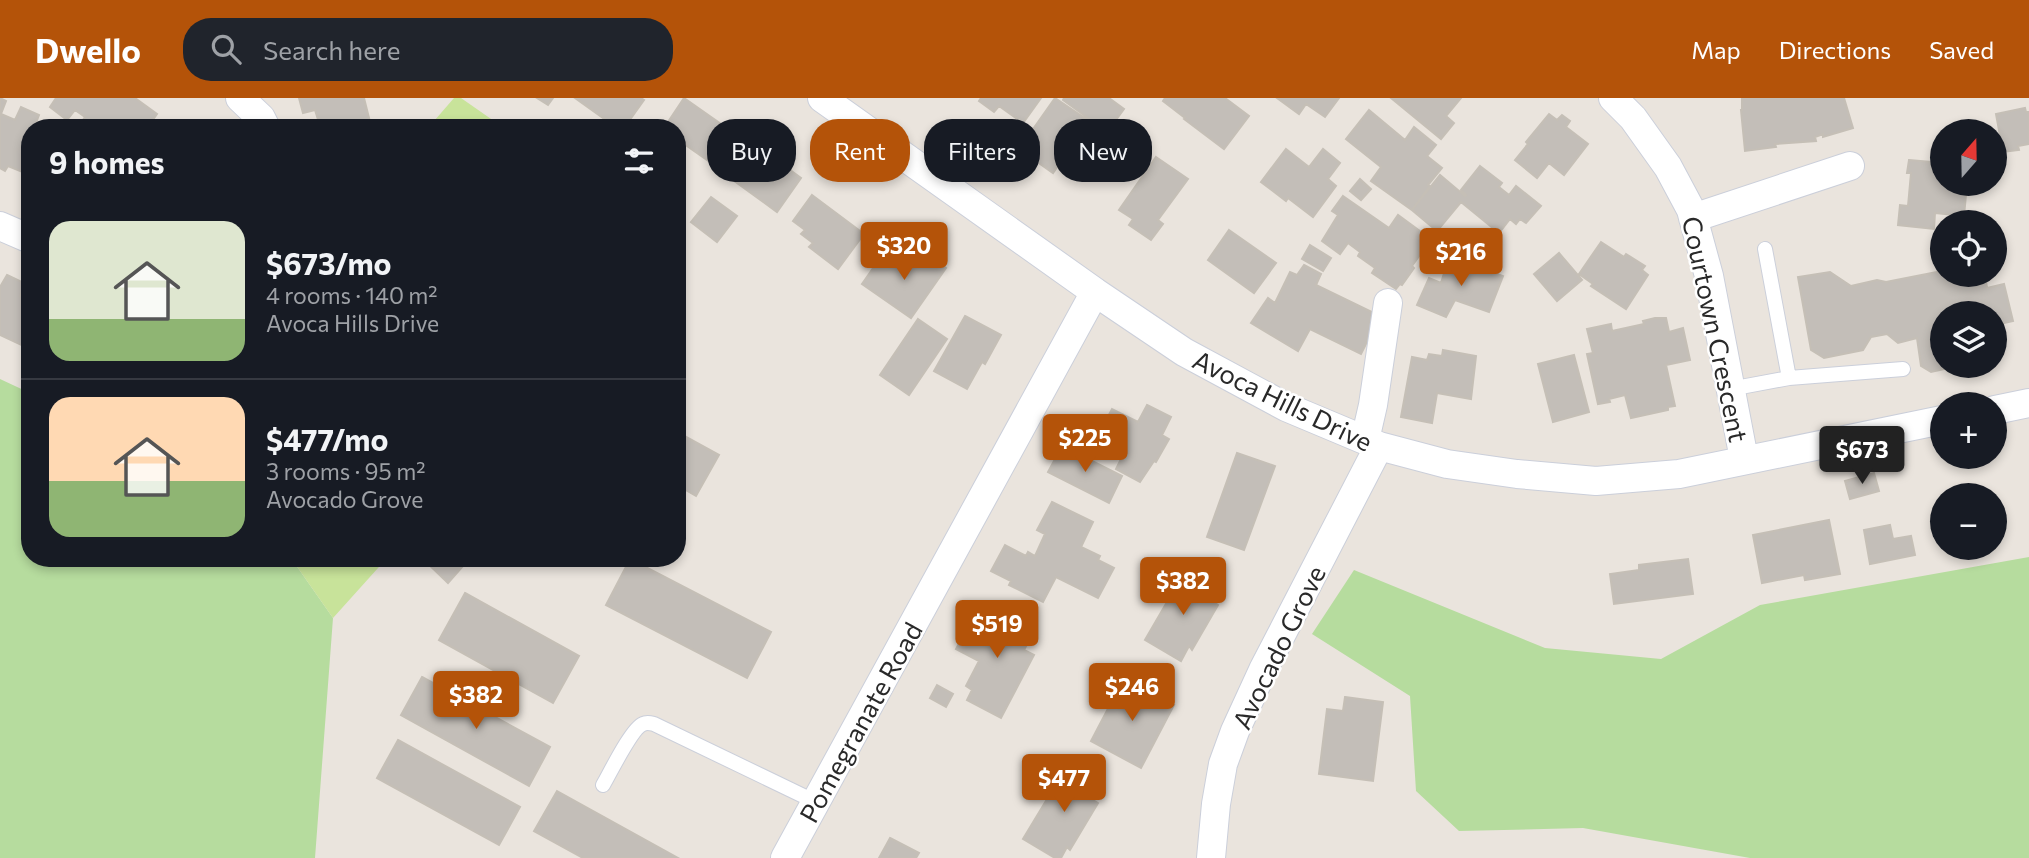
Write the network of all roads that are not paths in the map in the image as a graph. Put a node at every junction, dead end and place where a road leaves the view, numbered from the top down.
1 (240, 98) edge
2 (822, 98) edge
3 (1613, 98) edge
4 (262, 119) edge
5 (1850, 166) dead end
6 (1693, 218) junction
7 (0, 226) edge
8 (21, 235) edge
9 (1765, 249) dead end
10 (1095, 292) junction
11 (1388, 303) dead end
12 (1903, 369) dead end
13 (1788, 378) junction
14 (1730, 389) junction
15 (2029, 403) edge
16 (2007, 408) edge
17 (1930, 422) edge
18 (1372, 443) junction
19 (1744, 459) junction
20 (603, 785) dead end
21 (816, 802) junction
22 (785, 858) edge
23 (1211, 858) edge

1 - 4 street
2 - 10 street, Avoca Hills Drive
3 - 6 street, Courtown Crescent
5 - 6 street
6 - 14 street, Courtown Crescent
7 - 8 street
9 - 13 lane
10 - 18 street, Avoca Hills Drive
10 - 21 street, Pomegranate Road
11 - 18 street, Avocado Grove
12 - 13 lane
13 - 14 lane
14 - 19 street, Courtown Crescent
15 - 16 street
17 - 19 street, Avoca Hills Drive
18 - 19 street, Avoca Hills Drive
18 - 23 street, Avocado Grove
20 - 21 lane
21 - 22 street, Pomegranate Road

